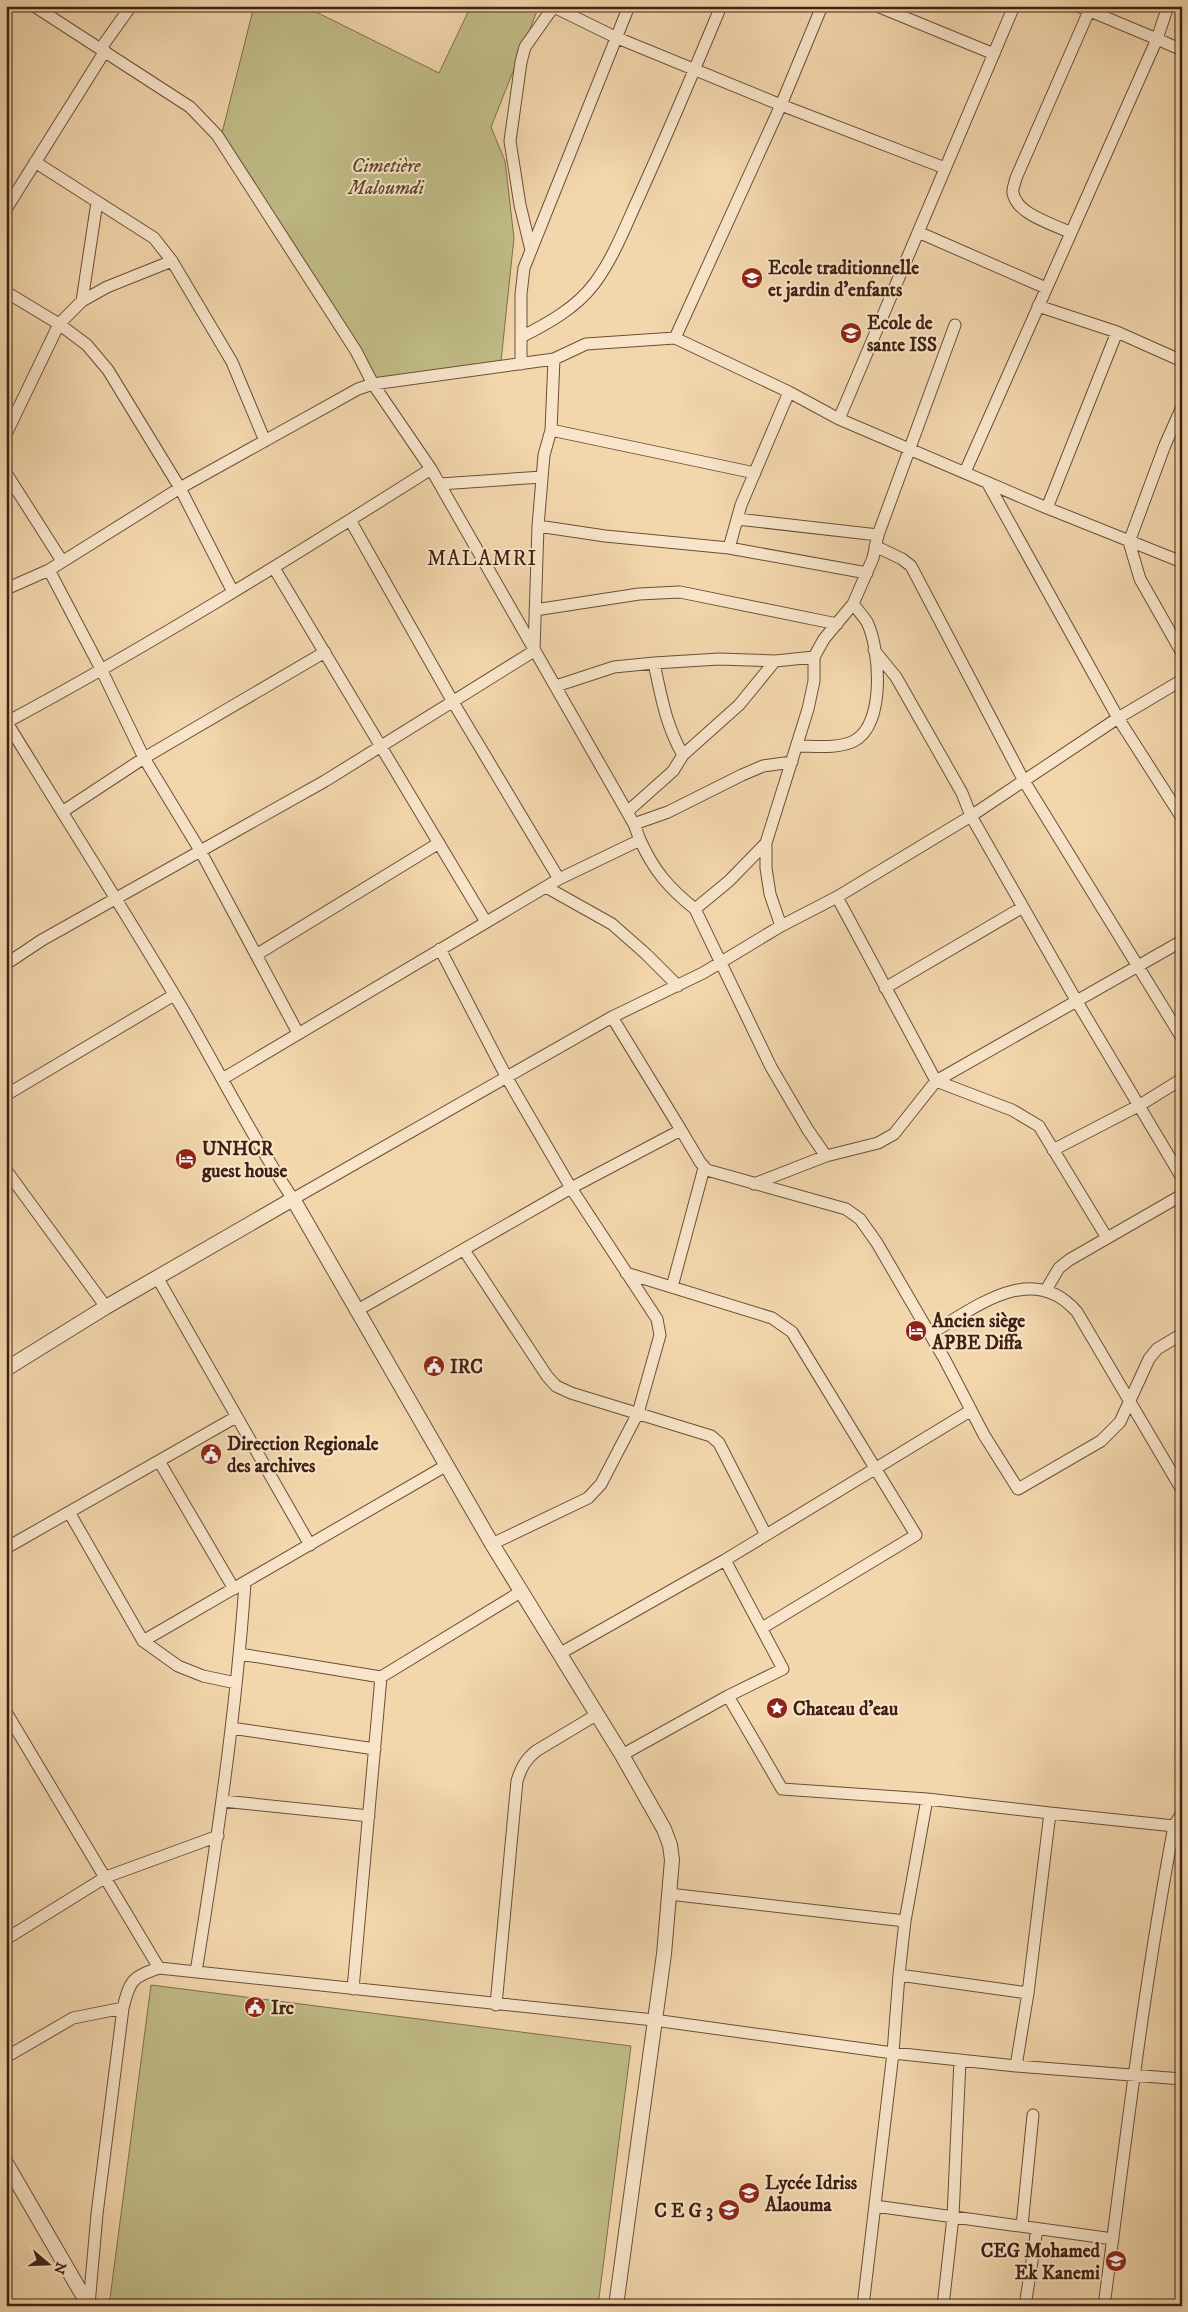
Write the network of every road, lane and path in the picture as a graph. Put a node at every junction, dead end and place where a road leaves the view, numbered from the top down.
1 (34, 6) edge
2 (131, 6) edge
3 (554, 6) edge
4 (629, 6) edge
5 (721, 6) edge
6 (822, 6) edge
7 (877, 6) edge
8 (1014, 6) edge
9 (1078, 6) edge
10 (1168, 6) edge
11 (1089, 11) junction
12 (615, 37) junction
13 (1157, 39) junction
14 (103, 50) junction
15 (1182, 50) edge
16 (994, 54) junction
17 (696, 68) junction
18 (781, 105) junction
19 (35, 162) junction
20 (945, 168) junction
21 (97, 202) junction
22 (6, 209) edge
23 (918, 232) junction
24 (1071, 233) junction
25 (531, 250) junction
26 (172, 261) junction
27 (1046, 288) junction
28 (6, 292) edge
29 (82, 302) junction
30 (1038, 306) junction
31 (59, 324) junction
32 (955, 325) dead end
33 (1117, 332) junction
34 (521, 337) junction
35 (675, 338) junction
36 (554, 359) junction
37 (1182, 361) edge
38 (521, 364) junction
39 (373, 384) junction
40 (789, 392) junction
41 (1182, 407) edge
42 (839, 419) junction
43 (551, 430) junction
44 (6, 434) edge
45 (265, 441) junction
46 (909, 448) junction
47 (431, 469) junction
48 (965, 472) junction
49 (6, 473) edge
50 (755, 473) junction
51 (542, 477) junction
52 (987, 482) junction
53 (440, 484) junction
54 (180, 488) junction
55 (1047, 508) junction
56 (737, 519) junction
57 (350, 520) junction
58 (538, 526) junction
59 (876, 541) junction
60 (1129, 542) junction
61 (729, 548) junction
62 (62, 561) junction
63 (1182, 562) edge
64 (274, 568) junction
65 (49, 570) junction
66 (868, 573) junction
67 (6, 589) edge
68 (233, 592) junction
69 (853, 604) junction
70 (535, 610) junction
71 (837, 624) junction
72 (874, 650) junction
73 (534, 651) junction
74 (325, 652) junction
75 (1182, 653) edge
76 (814, 657) junction
77 (774, 661) junction
78 (654, 663) junction
79 (102, 671) junction
80 (1182, 680) edge
81 (556, 686) junction
82 (453, 702) junction
83 (1118, 718) junction
84 (7, 722) edge
85 (382, 746) junction
86 (797, 746) junction
87 (683, 755) junction
88 (144, 758) junction
89 (792, 762) junction
90 (1024, 781) junction
91 (62, 812) junction
92 (627, 812) junction
93 (971, 816) junction
94 (1182, 818) edge
95 (634, 824) junction
96 (640, 840) junction
97 (439, 843) junction
98 (766, 843) junction
99 (201, 852) junction
100 (559, 880) junction
101 (546, 887) junction
102 (117, 897) junction
103 (838, 897) junction
104 (1023, 907) junction
105 (695, 909) junction
106 (486, 922) junction
107 (781, 926) junction
108 (1182, 941) edge
109 (440, 949) junction
110 (256, 956) junction
111 (722, 962) junction
112 (6, 964) edge
113 (1138, 967) junction
114 (678, 986) junction
115 (885, 988) junction
116 (174, 995) junction
117 (1076, 1000) junction
118 (612, 1017) junction
119 (298, 1033) junction
120 (1182, 1038) edge
121 (224, 1078) junction
122 (507, 1078) junction
123 (1182, 1079) edge
124 (936, 1081) junction
125 (6, 1095) edge
126 (1140, 1105) junction
127 (681, 1130) junction
128 (1053, 1150) junction
129 (826, 1156) junction
130 (704, 1168) junction
131 (6, 1170) edge
132 (1182, 1178) edge
133 (754, 1184) junction
134 (571, 1188) junction
135 (1182, 1195) edge
136 (293, 1199) junction
137 (1107, 1238) junction
138 (464, 1250) junction
139 (626, 1273) junction
140 (157, 1277) junction
141 (672, 1287) junction
142 (1046, 1290) junction
143 (106, 1307) junction
144 (356, 1311) junction
145 (930, 1334) junction
146 (1182, 1334) edge
147 (6, 1369) edge
148 (1131, 1402) junction
149 (970, 1411) junction
150 (638, 1413) junction
151 (236, 1417) junction
152 (159, 1461) junction
153 (447, 1465) junction
154 (876, 1467) junction
155 (1182, 1490) edge
156 (69, 1512) junction
157 (766, 1535) junction
158 (492, 1544) junction
159 (310, 1545) junction
160 (6, 1548) edge
161 (725, 1560) junction
162 (245, 1583) junction
163 (234, 1589) junction
164 (522, 1591) junction
165 (762, 1628) junction
166 (143, 1641) junction
167 (240, 1654) junction
168 (559, 1654) junction
169 (381, 1677) junction
170 (236, 1683) junction
171 (728, 1696) junction
172 (6, 1712) edge
173 (596, 1715) junction
174 (231, 1728) junction
175 (375, 1749) junction
176 (622, 1755) junction
177 (927, 1799) junction
178 (223, 1801) junction
179 (1182, 1812) edge
180 (1050, 1813) junction
181 (369, 1816) junction
182 (1178, 1826) edge
183 (218, 1836) junction
184 (106, 1877) junction
185 (669, 1894) junction
186 (905, 1921) junction
187 (6, 1939) edge
188 (159, 1968) junction
189 (196, 1972) junction
190 (898, 1975) junction
191 (353, 1989) junction
192 (1028, 1993) junction
193 (496, 2005) junction
194 (123, 2008) junction
195 (654, 2020) junction
196 (893, 2053) junction
197 (6, 2057) edge
198 (960, 2060) junction
199 (1016, 2066) junction
200 (1135, 2074) junction
201 (1182, 2079) edge
202 (1033, 2115) dead end
203 (6, 2163) edge
204 (875, 2206) junction
205 (953, 2217) junction
206 (1022, 2226) junction
207 (1037, 2228) junction
208 (1112, 2239) junction
209 (89, 2306) edge
210 (616, 2306) edge
211 (863, 2306) edge
212 (943, 2306) edge
213 (1025, 2306) edge
214 (1104, 2306) edge

1 - 14 street
2 - 14 street
3 - 12 street
3 - 25 street
4 - 12 street
5 - 17 street
6 - 18 street
7 - 16 street
8 - 16 street
9 - 11 street
10 - 13 street
11 - 13 street
11 - 24 street
12 - 17 street
12 - 25 street
13 - 15 street
13 - 24 street
14 - 19 street
14 - 39 street
16 - 20 street
17 - 18 street
17 - 34 street
18 - 20 street
18 - 35 street
19 - 21 street
19 - 22 street
20 - 23 street
21 - 26 street
21 - 29 street
23 - 27 street
23 - 42 street
24 - 27 street
25 - 34 street
26 - 29 street
26 - 45 street
27 - 30 street
28 - 31 street
29 - 31 street
30 - 33 street
30 - 48 street
31 - 44 street
31 - 54 street
32 - 46 street
33 - 37 street
33 - 55 street
34 - 38 street
35 - 36 street
35 - 40 street
36 - 38 street
36 - 43 street
38 - 39 street
39 - 45 street
39 - 47 street
40 - 42 street
40 - 50 street
41 - 60 street
42 - 46 street
43 - 50 street
43 - 51 street
45 - 54 street
46 - 48 street
46 - 59 street
47 - 53 street
47 - 57 street
48 - 52 street
49 - 62 street
50 - 56 street
51 - 53 street
51 - 58 street
52 - 55 street
52 - 83 street
53 - 73 street
54 - 62 street
54 - 68 street
55 - 60 street
56 - 59 street
56 - 61 street
57 - 64 street
57 - 82 street
58 - 61 street
58 - 70 street
59 - 66 street
59 - 90 street
60 - 63 street
60 - 75 street
61 - 66 street
62 - 65 street
64 - 68 street
64 - 74 street
65 - 67 street
65 - 79 street
66 - 69 street
68 - 79 street
69 - 71 street
69 - 72 street
70 - 71 street
70 - 73 street
71 - 76 street
72 - 86 street
72 - 93 street
73 - 81 street
73 - 82 street
74 - 85 street
74 - 88 street
76 - 77 street
76 - 86 street
77 - 78 street
77 - 87 street
78 - 81 street
78 - 87 street
79 - 84 street
79 - 88 street
80 - 83 street
81 - 92 street
82 - 85 street
82 - 100 street
83 - 90 street
83 - 94 street
84 - 91 street
85 - 97 street
85 - 99 street
86 - 89 street
87 - 92 street
88 - 91 street
88 - 99 street
89 - 95 street
89 - 98 street
90 - 93 street
90 - 113 street
91 - 102 street
92 - 95 street
93 - 103 street
93 - 104 street
95 - 96 street
96 - 100 street
96 - 105 street
97 - 106 street
97 - 110 street
98 - 105 street
98 - 107 street
99 - 102 street
99 - 110 street
100 - 101 street
101 - 106 street
101 - 114 street
102 - 112 street
102 - 116 street
103 - 107 street
103 - 115 street
104 - 115 street
104 - 117 street
105 - 111 street
106 - 109 street
107 - 111 street
108 - 113 street
109 - 119 street
109 - 122 street
110 - 119 street
111 - 114 street
111 - 129 street
113 - 117 street
113 - 120 street
114 - 118 street
115 - 124 street
116 - 121 street
116 - 125 street
117 - 124 street
117 - 126 street
118 - 122 street
118 - 127 street
119 - 121 street
121 - 136 street
122 - 134 street
122 - 136 street
123 - 126 street
124 - 128 street
124 - 129 street
126 - 128 street
126 - 132 street
127 - 130 street
127 - 134 street
128 - 137 street
129 - 133 street
130 - 133 street
130 - 141 street
131 - 143 street
133 - 145 street
134 - 138 street
134 - 139 street
135 - 137 street
136 - 140 street
136 - 144 street
137 - 142 street
138 - 144 street
138 - 150 street
139 - 141 street
139 - 150 street
140 - 143 street
140 - 151 street
141 - 154 street
142 - 145 street
142 - 148 street
143 - 147 street
144 - 153 street
145 - 149 street
146 - 148 street
148 - 149 street
148 - 155 street
149 - 154 street
150 - 157 street
150 - 158 street
151 - 152 street
151 - 159 street
152 - 156 street
152 - 163 street
153 - 158 street
153 - 159 street
154 - 157 street
154 - 165 street
156 - 160 street
156 - 166 street
157 - 161 street
158 - 164 street
159 - 162 street
161 - 165 street
161 - 168 street
162 - 163 street
162 - 167 street
163 - 166 street
164 - 168 street
164 - 169 street
165 - 171 street
166 - 170 street
167 - 169 street
167 - 170 street
168 - 173 street
169 - 175 street
170 - 174 street
171 - 176 street
171 - 177 street
172 - 184 street
173 - 176 street
173 - 193 street
174 - 175 street
174 - 178 street
175 - 181 street
176 - 185 street
177 - 180 street
177 - 186 street
178 - 181 street
178 - 183 street
179 - 182 street
180 - 182 street
180 - 192 street
181 - 191 street
182 - 200 street
183 - 184 street
183 - 189 street
184 - 187 street
184 - 188 street
185 - 186 street
185 - 195 street
186 - 190 street
188 - 189 street
188 - 194 street
189 - 191 street
190 - 192 street
190 - 196 street
191 - 193 street
192 - 199 street
193 - 195 street
194 - 197 street
194 - 209 street
195 - 196 street
195 - 210 street
196 - 198 street
196 - 204 street
198 - 199 street
198 - 205 street
199 - 200 street
200 - 201 street
200 - 208 street
202 - 206 street
203 - 209 street
204 - 205 street
204 - 211 street
205 - 206 street
205 - 212 street
206 - 207 street
207 - 208 street
207 - 213 street
208 - 214 street

